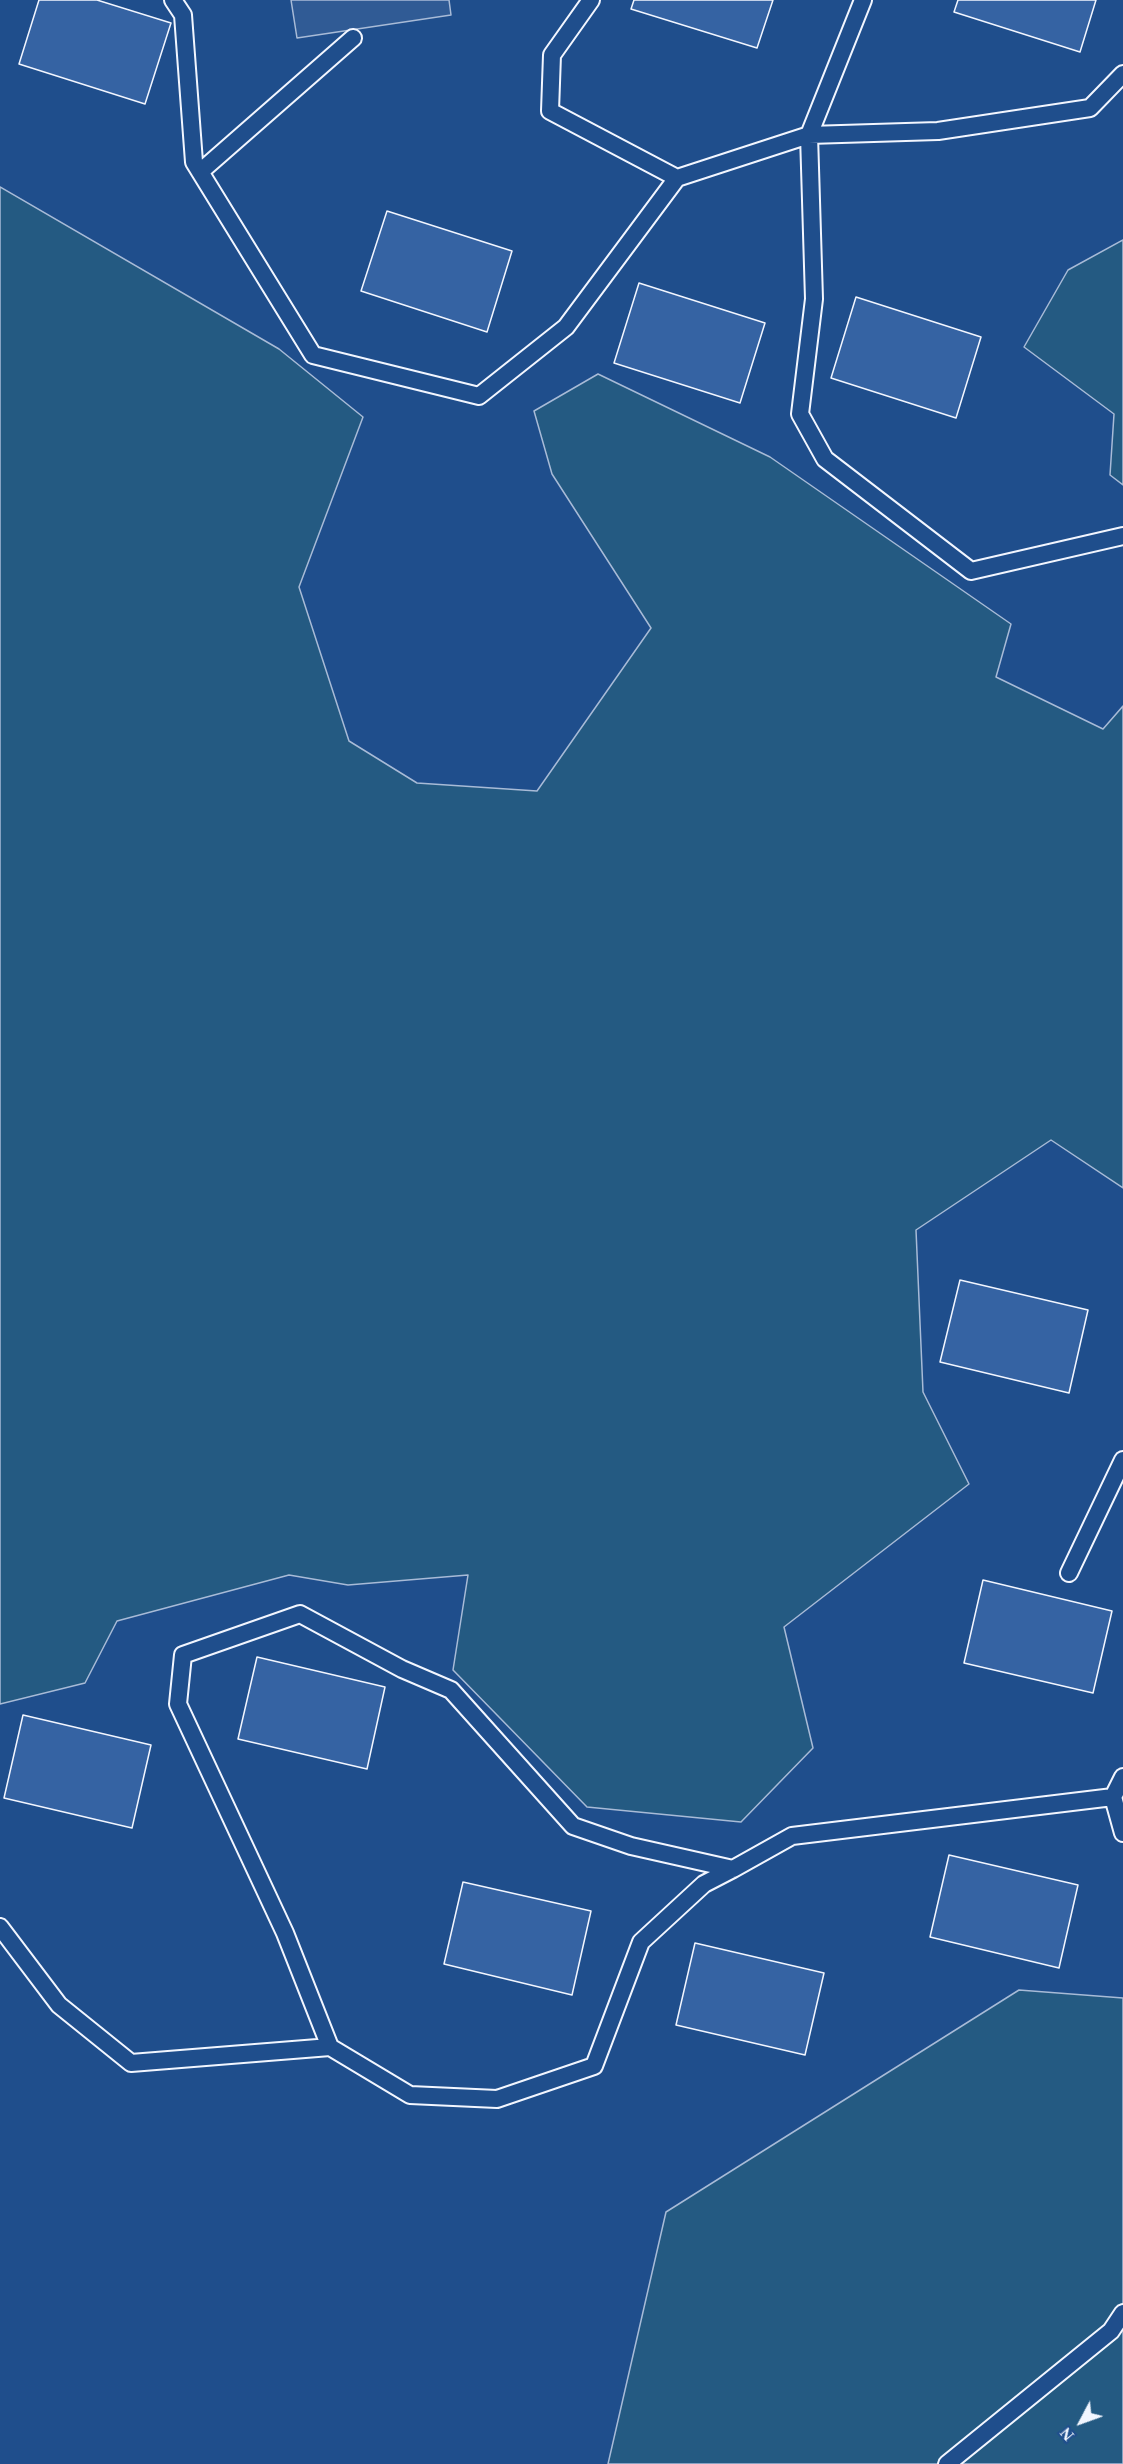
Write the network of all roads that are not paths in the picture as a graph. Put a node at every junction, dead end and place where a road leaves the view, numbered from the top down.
1 (173, 0) edge
2 (591, 0) edge
3 (863, 0) edge
4 (353, 38) dead end
5 (1123, 74) edge
6 (809, 135) junction
7 (200, 172) junction
8 (677, 177) junction
9 (1123, 536) edge
10 (1123, 1460) edge
11 (1069, 1573) dead end
12 (1123, 1777) edge
13 (1113, 1797) junction
14 (1123, 1833) edge
15 (733, 1869) junction
16 (0, 1928) edge
17 (330, 2047) junction
18 (1123, 2313) edge
19 (946, 2464) edge

1 - 7 lane
2 - 8 lane
3 - 6 lane
4 - 7 lane
5 - 6 lane
6 - 8 lane
6 - 9 lane
7 - 8 lane
10 - 11 lane
12 - 13 lane
13 - 14 lane
13 - 15 lane
15 - 17 lane
15 - 17 lane
16 - 17 lane
18 - 19 lane

